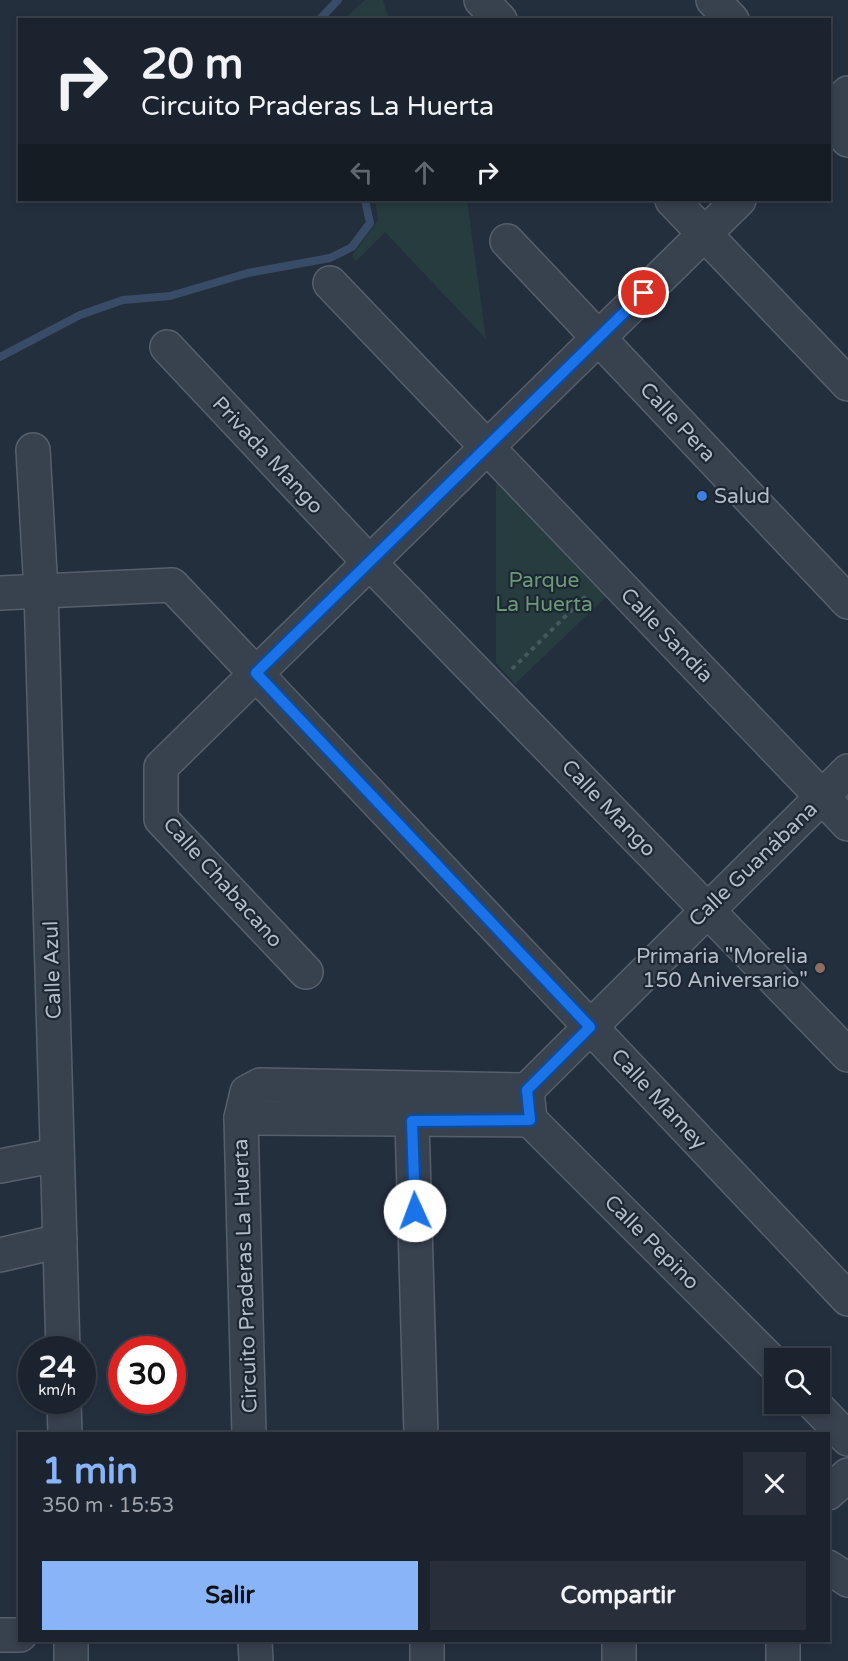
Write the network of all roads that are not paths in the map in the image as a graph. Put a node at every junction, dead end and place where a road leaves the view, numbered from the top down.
1 (481, 0) edge
2 (713, 0) edge
3 (498, 18) edge
4 (730, 18) edge
5 (848, 93) edge
6 (831, 110) edge
7 (831, 122) edge
8 (848, 140) edge
9 (673, 201) edge
10 (738, 201) edge
11 (704, 234) junction
12 (507, 241) dead end
13 (330, 283) dead end
14 (598, 338) junction
15 (167, 347) dead end
16 (848, 384) edge
17 (487, 447) junction
18 (33, 450) dead end
19 (369, 562) junction
20 (41, 591) junction
21 (0, 593) edge
22 (848, 602) edge
23 (256, 673) junction
24 (848, 771) edge
25 (822, 796) junction
26 (848, 824) edge
27 (706, 909) junction
28 (306, 972) dead end
29 (590, 1027) junction
30 (848, 1055) edge
31 (529, 1105) junction
32 (413, 1106) junction
33 (57, 1155) junction
34 (0, 1166) edge
35 (60, 1241) junction
36 (0, 1255) edge
37 (848, 1299) edge
38 (63, 1336) edge
39 (764, 1353) edge
40 (64, 1414) edge
41 (824, 1414) edge
42 (65, 1432) edge
43 (249, 1432) edge
44 (421, 1432) edge
45 (848, 1438) edge
46 (848, 1474) edge
47 (830, 1491) edge
48 (830, 1568) edge
49 (848, 1580) edge
50 (0, 1635) edge
51 (18, 1635) edge
52 (71, 1642) edge
53 (255, 1642) edge
54 (427, 1642) edge
55 (619, 1642) edge
56 (783, 1642) edge
57 (71, 1661) edge
58 (255, 1661) edge
59 (427, 1661) edge
60 (619, 1661) edge
61 (783, 1661) edge

1 - 3 street
2 - 4 street
5 - 6 street
7 - 8 street
9 - 11 street
10 - 11 street, Calle Chabacano
11 - 14 street, Calle Chabacano
11 - 16 street
12 - 14 street, Calle Pera
13 - 17 street, Calle Sandía
14 - 17 street, Calle Chabacano
14 - 22 street, Calle Pera
15 - 19 street, Privada Mango
17 - 19 street, Calle Chabacano
17 - 25 street, Calle Sandía
18 - 20 street, Calle Azul
19 - 23 street, Calle Chabacano
19 - 27 street, Calle Mango
20 - 21 street
20 - 23 street, Calle Mamey
20 - 33 street, Calle Azul
23 - 28 street, Calle Chabacano
23 - 29 street, Calle Mamey
24 - 25 street, Calle Guanábana
25 - 26 street, Calle Sandía
25 - 27 street, Calle Guanábana
27 - 29 street, Calle Guanábana
27 - 30 street, Calle Mango
29 - 31 street, Calle Guanábana
29 - 37 street, Calle Mamey
31 - 32 street, Circuito Praderas La Huerta
31 - 39 street, Calle Pepino
32 - 43 street, Circuito Praderas La Huerta
32 - 44 street
33 - 34 street
33 - 35 street, Calle Azul
35 - 36 street
35 - 38 street, Calle Azul
40 - 42 street
41 - 45 street
46 - 47 street
48 - 49 street
50 - 51 street
52 - 57 street
53 - 58 street
54 - 59 street
55 - 60 street
56 - 61 street

